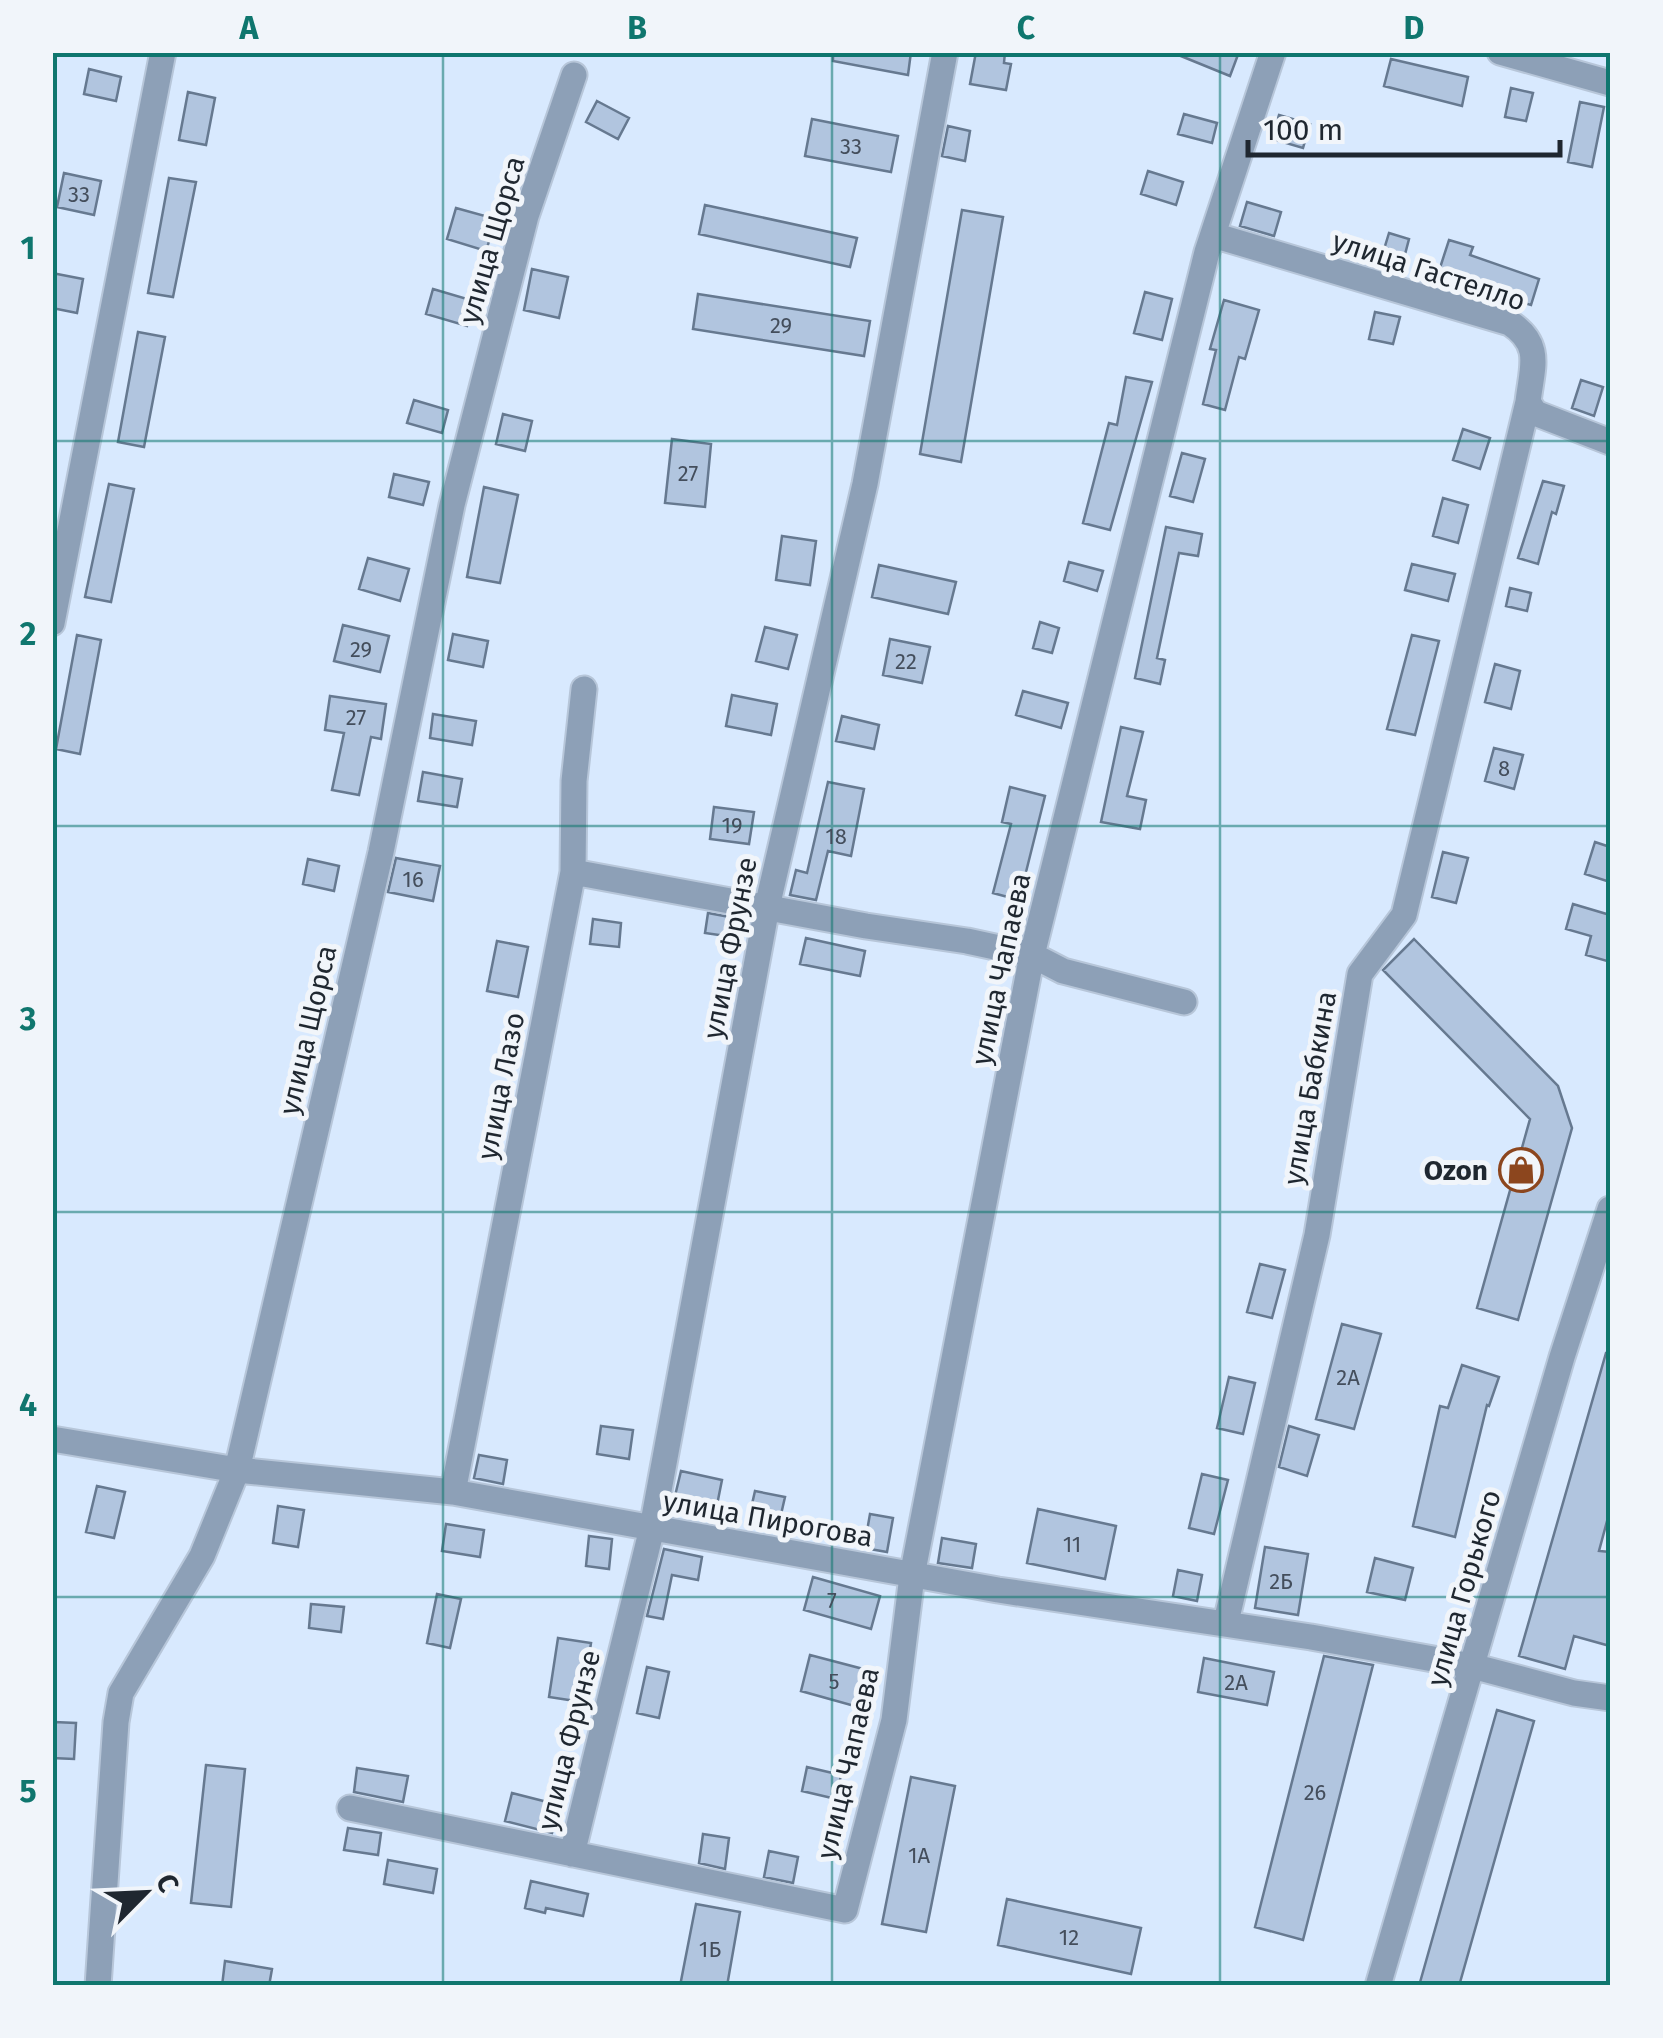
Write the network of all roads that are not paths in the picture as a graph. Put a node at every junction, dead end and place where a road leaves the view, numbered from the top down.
1 (163, 52) edge
2 (945, 52) edge
3 (1273, 52) edge
4 (1500, 52) edge
5 (1608, 74) edge
6 (574, 75) dead end
7 (1212, 235) junction
8 (1528, 402) junction
9 (1610, 442) edge
10 (52, 623) edge
11 (584, 689) dead end
12 (573, 872) junction
13 (767, 907) junction
14 (1032, 955) junction
15 (1184, 1002) dead end
16 (1610, 1209) edge
17 (52, 1439) edge
18 (237, 1470) junction
19 (453, 1492) junction
20 (652, 1528) junction
21 (912, 1576) junction
22 (1226, 1622) junction
23 (1472, 1666) junction
24 (1610, 1698) edge
25 (350, 1808) dead end
26 (572, 1854) junction
27 (98, 1986) edge
28 (1378, 1986) edge

1 - 10 street
2 - 13 street, улица Фрунзе
3 - 7 street, улица Чапаева
4 - 5 street
6 - 18 street, улица Щорса
7 - 8 street, улица Гастелло
7 - 14 street, улица Чапаева
8 - 9 street
8 - 22 street, улица Бабкина
11 - 12 street, улица Лазо
12 - 13 street
12 - 19 street, улица Лазо
13 - 14 street
13 - 20 street, улица Фрунзе
14 - 15 street
14 - 21 street, улица Чапаева
16 - 23 street, улица Горького
17 - 18 street, улица Пирогова
18 - 19 street, улица Пирогова
18 - 27 street, улица Щорса
19 - 20 street, улица Пирогова
20 - 21 street, улица Пирогова
20 - 26 street, улица Фрунзе
21 - 22 street, улица Пирогова
21 - 26 street, улица Чапаева
22 - 23 street, улица Пирогова
23 - 24 street, улица Пирогова
23 - 28 street, улица Горького
25 - 26 street

